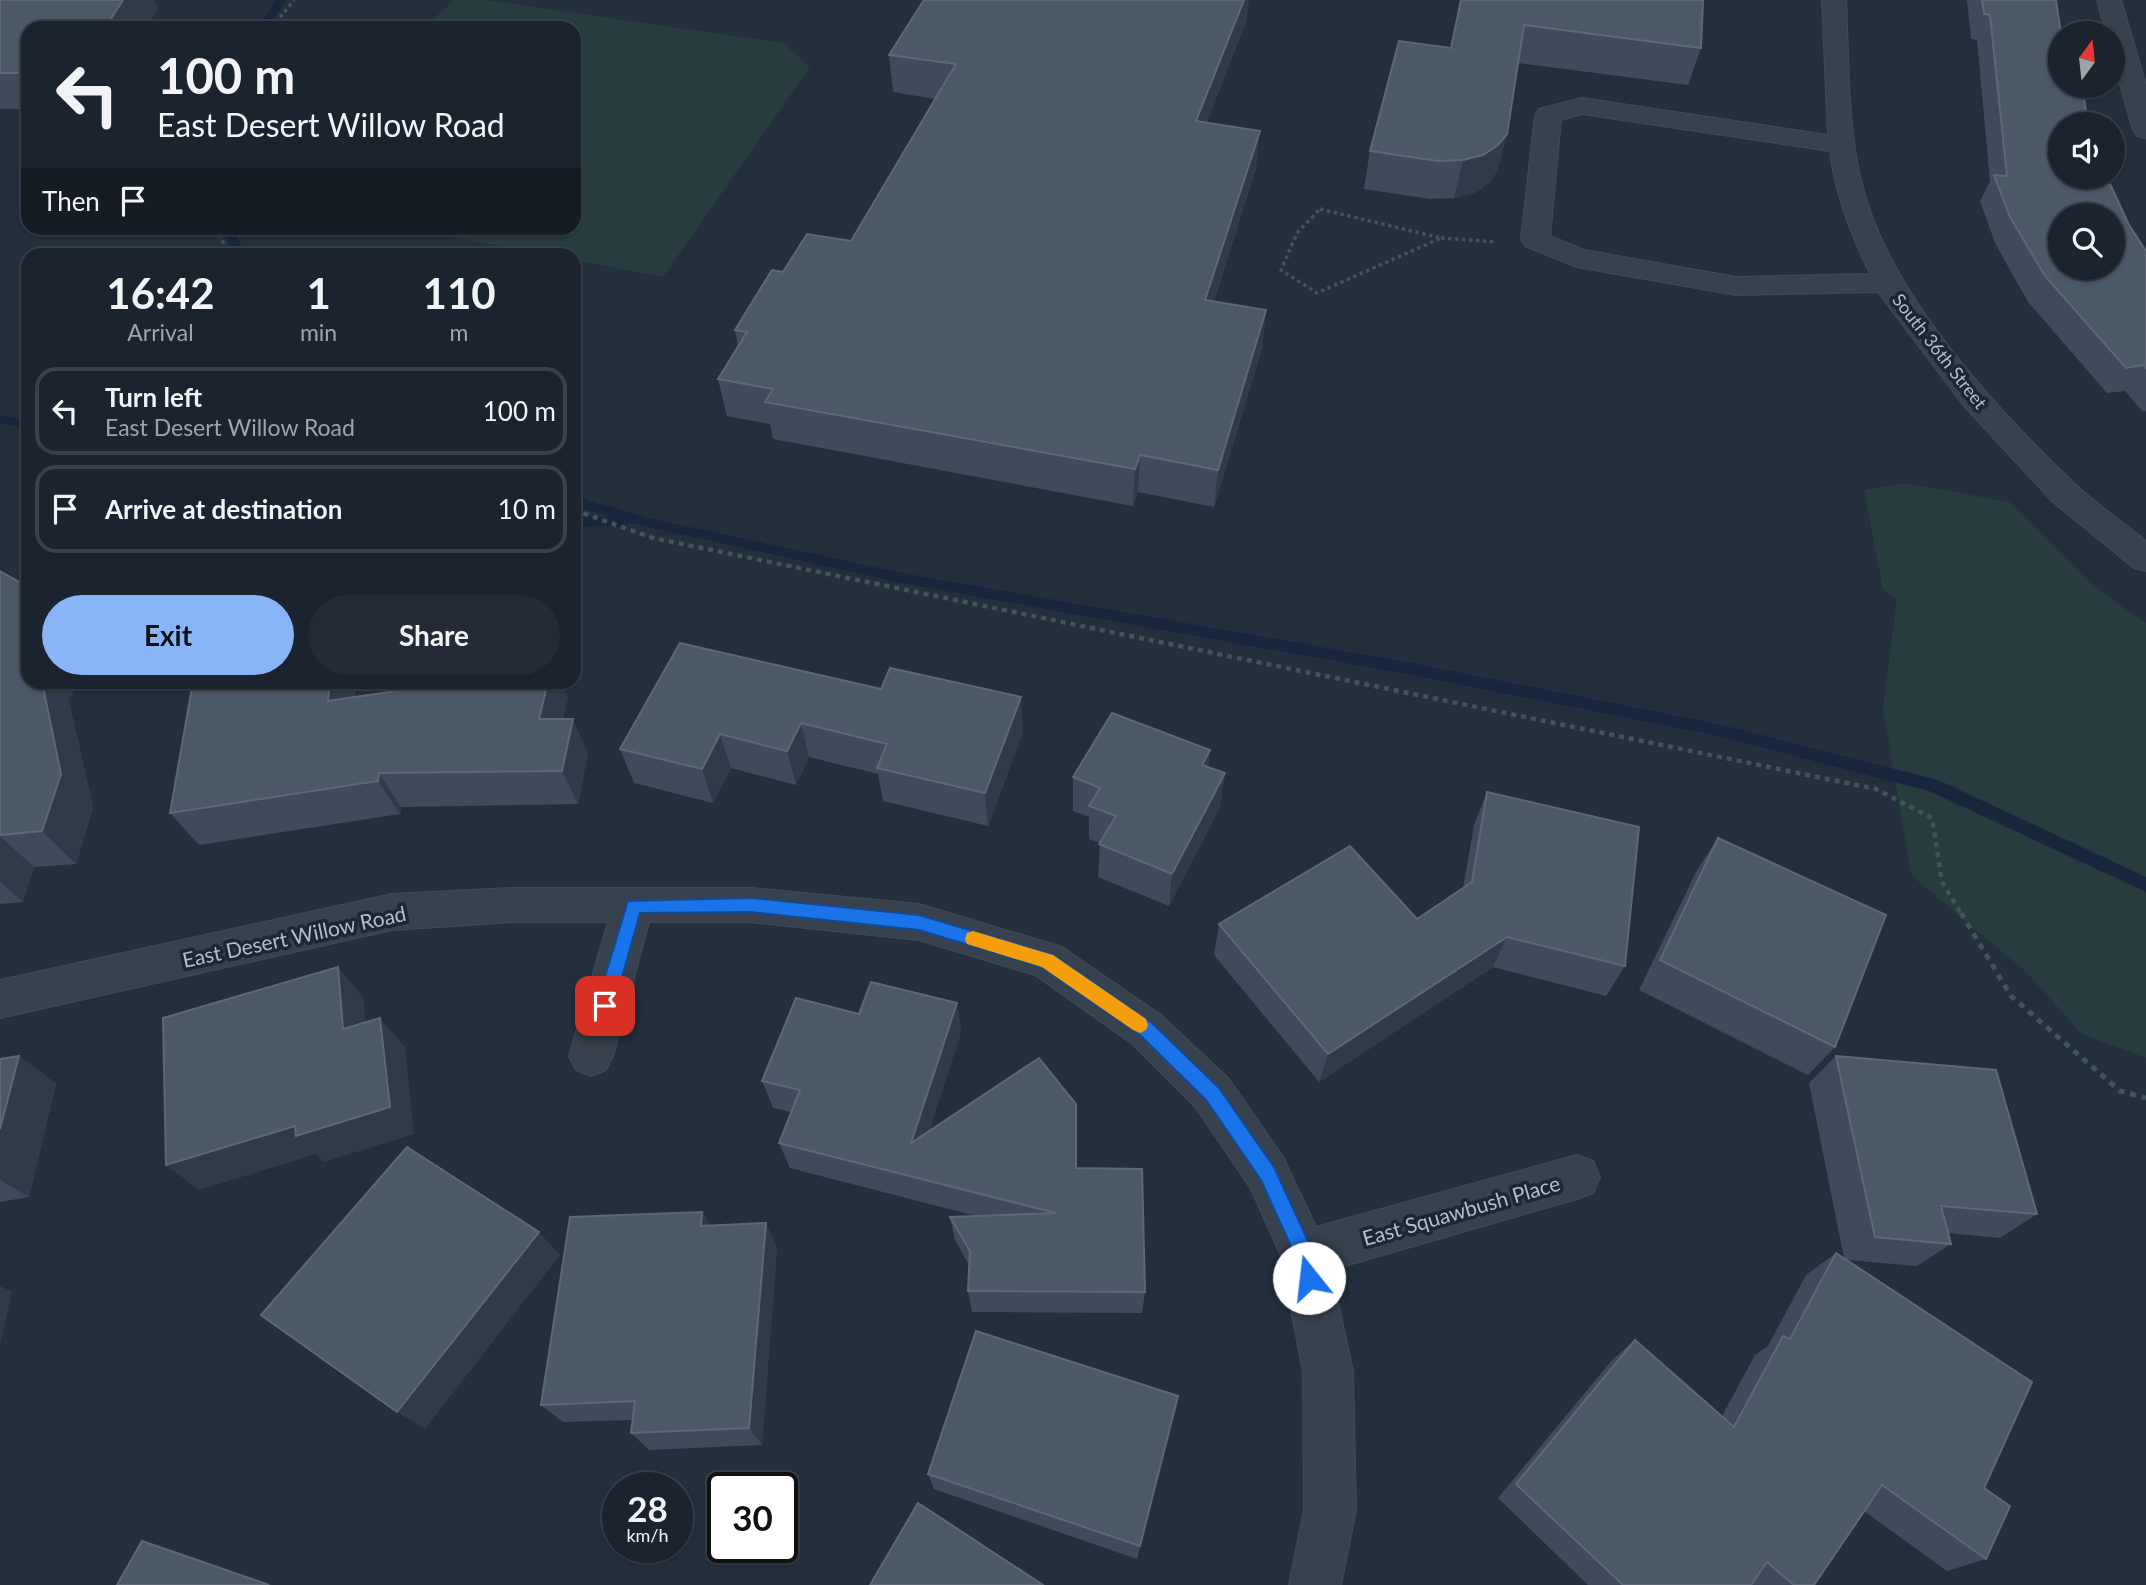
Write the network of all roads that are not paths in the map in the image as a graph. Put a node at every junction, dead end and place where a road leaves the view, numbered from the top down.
1 (1835, 0) edge
2 (2109, 0) edge
3 (2146, 127) edge
4 (1843, 145) junction
5 (1889, 282) junction
6 (2146, 559) edge
7 (634, 906) junction
8 (0, 999) edge
9 (591, 1056) dead end
10 (1577, 1177) dead end
11 (1304, 1254) junction
12 (1315, 1585) edge

1 - 4 street, South 36th Street
2 - 3 street
4 - 5 street, South 36th Street
4 - 5 street
5 - 6 street, South 36th Street
7 - 8 street, East Desert Willow Road
7 - 9 street
7 - 11 street, East Desert Willow Road
10 - 11 street, East Squawbush Place
11 - 12 street, East Desert Willow Road

